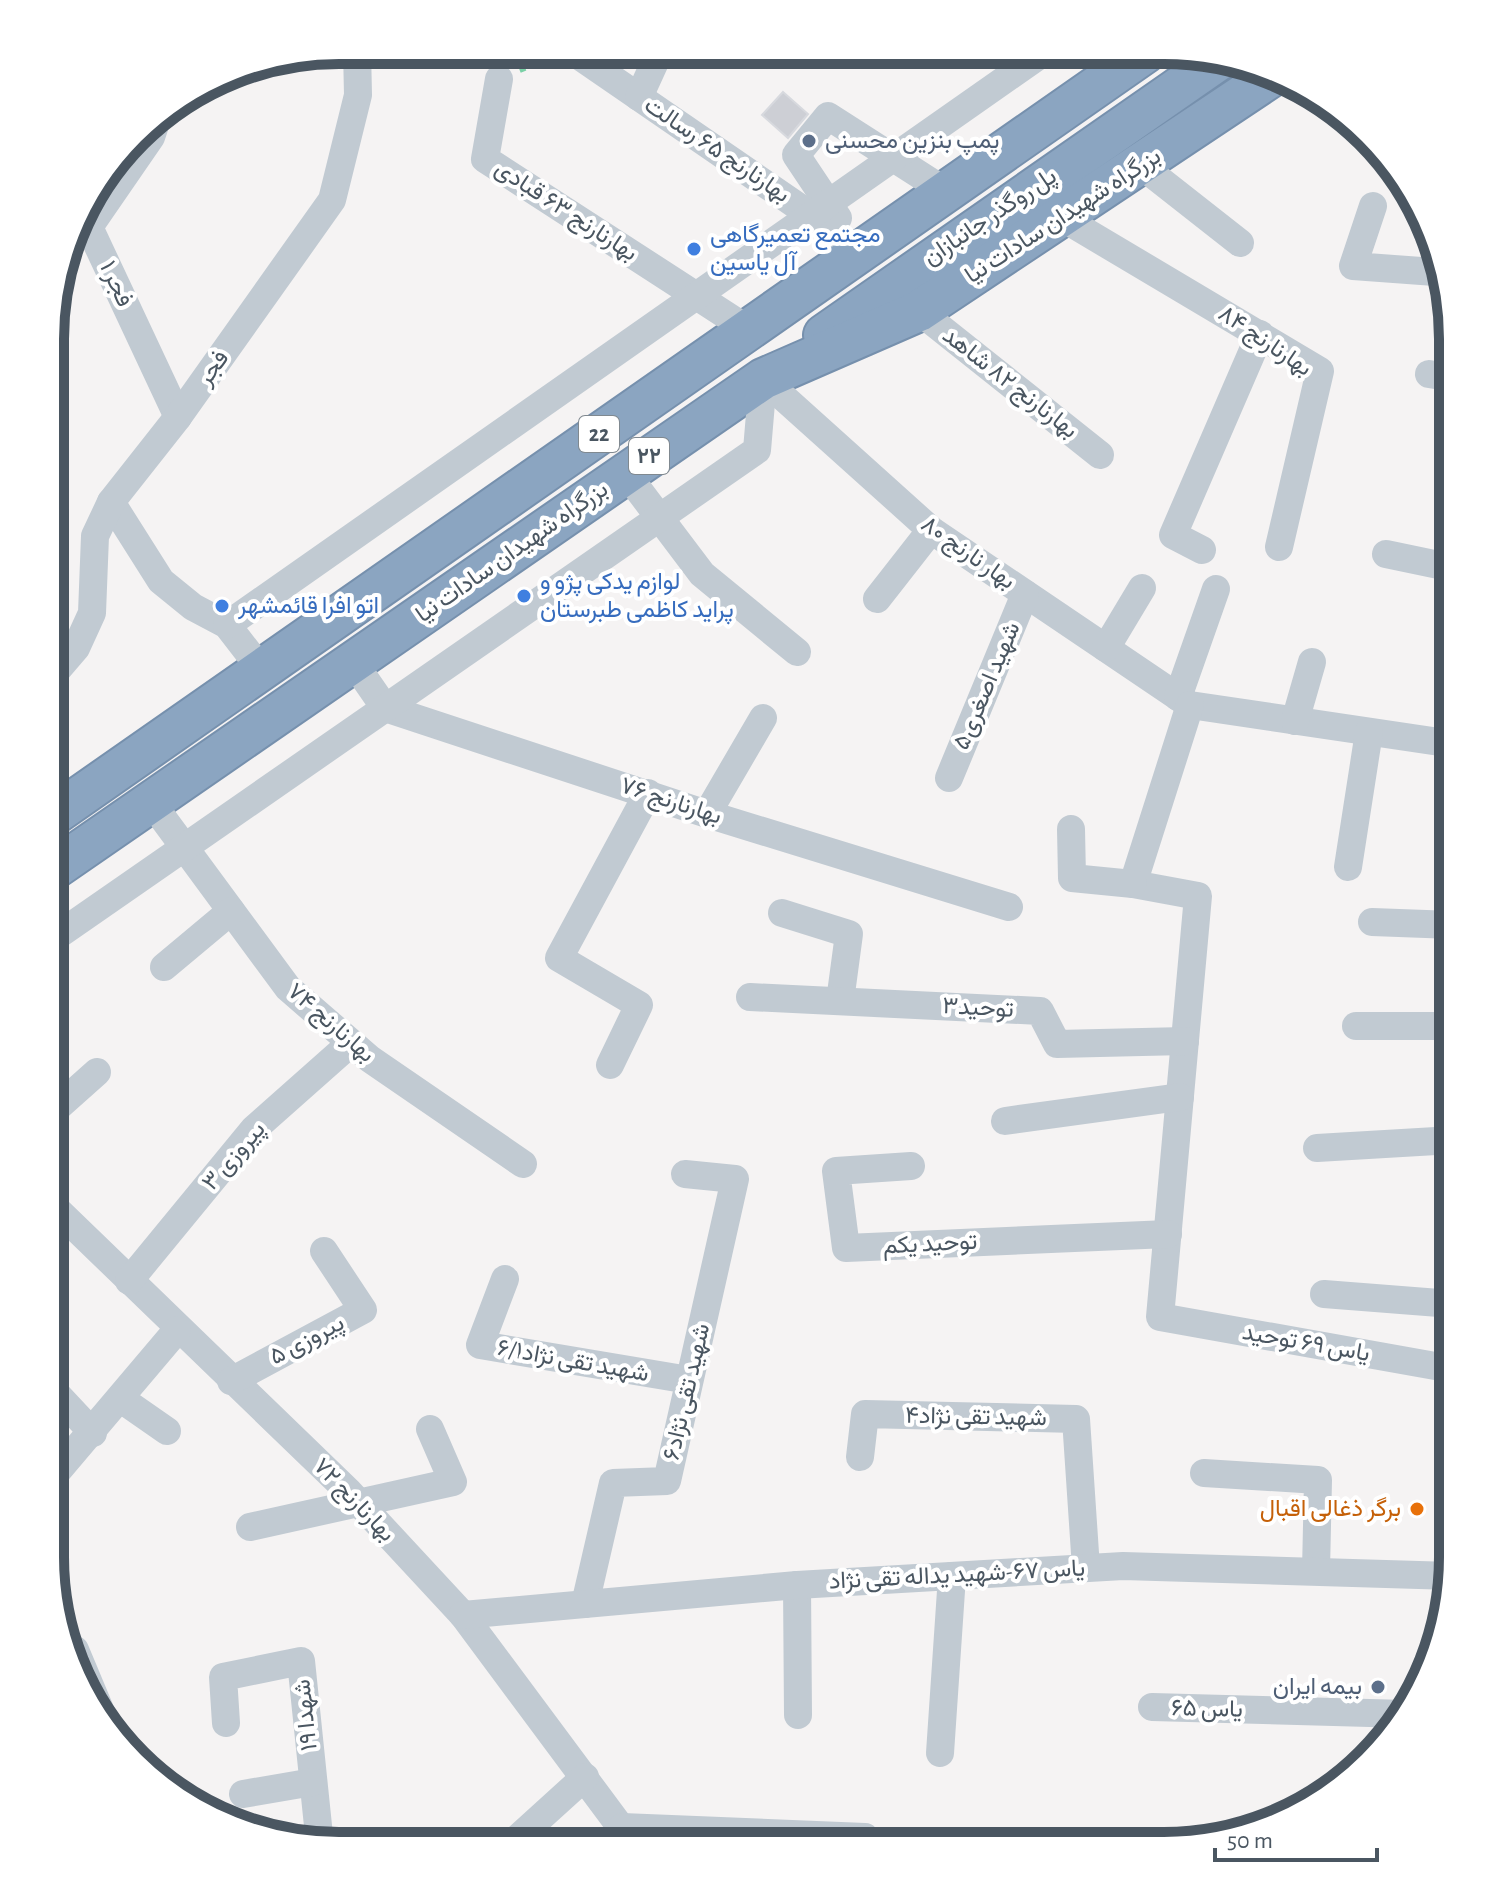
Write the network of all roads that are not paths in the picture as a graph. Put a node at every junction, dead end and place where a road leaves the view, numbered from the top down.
1 (1027, 64) edge
2 (1120, 64) edge
3 (357, 65) edge
4 (583, 65) edge
5 (654, 65) edge
6 (1208, 67) edge
7 (499, 79) road end
8 (1262, 83) edge
9 (639, 97) junction
10 (147, 143) edge
11 (892, 160) junction
12 (1142, 166) junction
13 (945, 191) junction
14 (1373, 206) dead end
15 (821, 210) junction
16 (1061, 217) junction
17 (1240, 243) dead end
18 (859, 253) junction
19 (1431, 272) edge
20 (699, 297) junction
21 (919, 311) junction
22 (749, 330) junction
23 (1260, 334) junction
24 (763, 379) junction
25 (178, 417) junction
26 (1100, 455) dead end
27 (625, 472) junction
28 (111, 502) junction
29 (659, 517) junction
30 (931, 530) junction
31 (1279, 547) dead end
32 (1202, 550) dead end
33 (1386, 554) dead end
34 (1439, 565) edge
35 (1142, 588) dead end
36 (1216, 589) dead end
37 (1025, 594) junction
38 (877, 599) dead end
39 (227, 625) junction
40 (1106, 648) junction
41 (797, 652) dead end
42 (64, 662) edge
43 (1312, 662) dead end
44 (354, 663) junction
45 (261, 669) junction
46 (1184, 701) junction
47 (385, 708) junction
48 (763, 718) dead end
49 (1295, 721) junction
50 (1369, 732) junction
51 (1439, 742) edge
52 (949, 778) dead end
53 (648, 793) junction
54 (151, 802) junction
55 (64, 808) edge
56 (707, 814) junction
57 (1071, 829) dead end
58 (184, 848) junction
59 (64, 862) edge
60 (1348, 867) dead end
61 (1133, 884) junction
62 (1009, 907) dead end
63 (231, 911) junction
64 (782, 913) dead end
65 (1372, 922) dead end
66 (1439, 924) edge
67 (64, 931) edge
68 (164, 967) dead end
69 (750, 997) dead end
70 (840, 1001) junction
71 (1356, 1026) dead end
72 (1438, 1026) edge
73 (1185, 1041) junction
74 (351, 1043) junction
75 (610, 1065) dead end
76 (97, 1072) dead end
77 (1180, 1097) junction
78 (64, 1101) edge
79 (1005, 1121) dead end
80 (1438, 1141) edge
81 (1317, 1148) dead end
82 (523, 1164) dead end
83 (911, 1166) dead end
84 (685, 1174) dead end
85 (64, 1217) edge
86 (1168, 1234) junction
87 (324, 1251) dead end
88 (505, 1279) dead end
89 (129, 1281) junction
90 (1324, 1294) dead end
91 (1438, 1303) edge
92 (177, 1330) junction
93 (1438, 1367) edge
94 (689, 1380) junction
95 (231, 1381) junction
96 (121, 1399) junction
97 (64, 1402) edge
98 (430, 1429) dead end
99 (167, 1431) dead end
100 (93, 1433) junction
101 (860, 1457) dead end
102 (64, 1465) edge
103 (1204, 1473) dead end
104 (360, 1504) junction
105 (250, 1527) dead end
106 (1086, 1568) junction
107 (1316, 1571) junction
108 (1438, 1575) edge
109 (952, 1576) junction
110 (797, 1585) junction
111 (585, 1604) junction
112 (463, 1615) junction
113 (1152, 1707) dead end
114 (1390, 1714) edge
115 (798, 1715) dead end
116 (226, 1723) dead end
117 (940, 1753) dead end
118 (585, 1777) junction
119 (313, 1782) junction
120 (243, 1794) dead end
121 (318, 1831) edge
122 (525, 1831) edge
123 (624, 1831) edge

1 - 11 street
2 - 13 highway, بزرگراه شهیدان سادات نیا / 22
3 - 25 street, فجر
4 - 9 street, بهارنارنج ۶۵ رسالت
5 - 9 street
6 - 24 highway, پل روگذر جانبازان
7 - 20 street, بهارنارنج ۶۳ قبادی
8 - 12 highway, بزرگراه شهیدان سادات نیا / ۲۲
9 - 15 street, بهارنارنج ۶۵ رسالت
10 - 25 street, فجر ۱
11 - 13 street
11 - 15 street
11 - 15 street
12 - 16 highway, بزرگراه شهیدان سادات نیا / ۲۲
12 - 17 street
13 - 18 highway, بزرگراه شهیدان سادات نیا / 22
14 - 19 street
15 - 18 street, بهارنارنج ۶۵ رسالت
15 - 20 street
16 - 21 highway, بزرگراه شهیدان سادات نیا / ۲۲
16 - 23 street, بهارنارنج ۸۴
18 - 22 highway, بزرگراه شهیدان سادات نیا / 22
20 - 22 street
20 - 39 street
21 - 24 highway, بزرگراه شهیدان سادات نیا / ۲۲
21 - 26 street, بهارنارنج ۸۲ شاهد
22 - 45 highway, بزرگراه شهیدان سادات نیا / 22
23 - 31 street, بهارنارنج ۸۴
23 - 32 street
24 - 27 highway, بزرگراه شهیدان سادات نیا / ۲۲
24 - 29 street
24 - 30 street, بهار نارنج ۸۰
25 - 28 street, فجر
27 - 29 street
27 - 44 highway, بزرگراه شهیدان سادات نیا / ۲۲
28 - 39 street
28 - 42 street, فجر
29 - 41 street
29 - 47 street
30 - 37 street, بهار نارنج ۸۰
30 - 38 street
33 - 34 street
35 - 40 street
36 - 46 street
37 - 40 street, بهار نارنج ۸۰
37 - 52 street, شهید اصغری۵
39 - 45 street
40 - 46 street, بهار نارنج ۸۰
43 - 49 street
44 - 47 street
44 - 54 highway, بزرگراه شهیدان سادات نیا / ۲۲
45 - 55 highway, بزرگراه شهیدان سادات نیا / 22
46 - 49 street
46 - 61 street
47 - 53 street, بهارنارنج ۷۶
47 - 58 street
48 - 56 street
49 - 50 street
50 - 51 street
50 - 60 street
53 - 56 street, بهارنارنج ۷۶
53 - 75 street
54 - 58 street, بهارنارنج ۷۴
54 - 59 highway, بزرگراه شهیدان سادات نیا / ۲۲
56 - 62 street, بهارنارنج ۷۶
57 - 61 street
58 - 63 street, بهارنارنج ۷۴
58 - 67 street
61 - 73 street
63 - 68 street
63 - 74 street, بهارنارنج ۷۴
64 - 70 street
65 - 66 street
69 - 70 street, توحید۳
70 - 73 street, توحید۳
71 - 72 street
73 - 77 street
74 - 82 street, بهارنارنج ۷۴
74 - 89 street, پیروزی ۳
76 - 78 street
77 - 79 street
77 - 86 street
80 - 81 street
83 - 86 street, توحید یکم
84 - 94 street, شهید تقی نژاد۶
85 - 89 street, بهارنارنج ۷۲
86 - 93 street, یاس ۶۹ توحید
87 - 95 street, پیروزی ۵
88 - 94 street, شهید تقی نژاد۶/۱
89 - 92 street, بهارنارنج ۷۲
90 - 91 street
92 - 95 street, بهارنارنج ۷۲
92 - 96 street
94 - 111 street, شهید تقی نژاد۶
95 - 104 street, بهارنارنج ۷۲
96 - 99 street
96 - 100 street
97 - 100 street
98 - 104 street
100 - 102 street
101 - 106 street, شهید تقی نژاد۴
103 - 107 street
104 - 105 street
104 - 112 street, بهارنارنج ۷۲
106 - 107 street, یاس ۶۷-شهید یداله تقی نژاد
106 - 109 street, یاس ۶۷-شهید یداله تقی نژاد
107 - 108 street, یاس ۶۷-شهید یداله تقی نژاد
109 - 110 street, یاس ۶۷-شهید یداله تقی نژاد
109 - 117 street
110 - 111 street, یاس ۶۷-شهید یداله تقی نژاد
110 - 115 street
111 - 112 street, یاس ۶۷-شهید یداله تقی نژاد
112 - 118 street, بهارنارنج ۷۲
113 - 114 street, یاس ۶۵
116 - 119 street, شهدا ۱۹
118 - 122 street
118 - 123 street, بهارنارنج ۷۲
119 - 120 street
119 - 121 street, شهدا ۱۹

